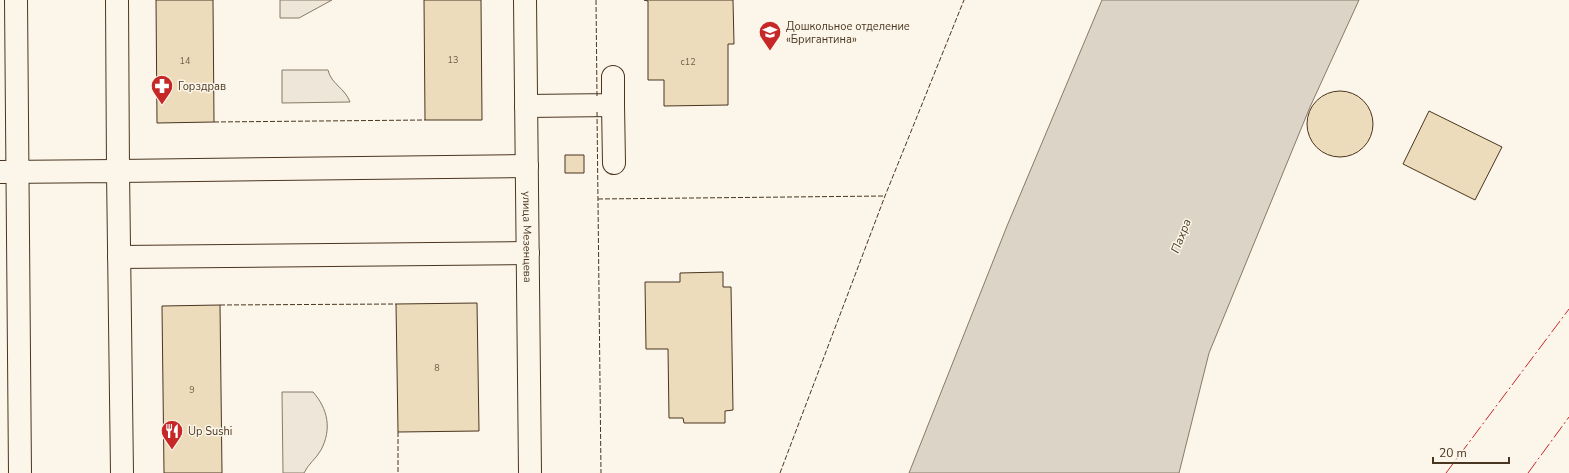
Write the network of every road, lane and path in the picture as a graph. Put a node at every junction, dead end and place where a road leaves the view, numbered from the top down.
1 (16, 0) edge
2 (117, 0) edge
3 (525, 0) edge
4 (613, 77) dead end
5 (614, 105) junction
6 (526, 106) junction
7 (614, 163) dead end
8 (527, 166) junction
9 (118, 171) junction
10 (9, 172) edge
11 (528, 253) junction
12 (119, 257) junction
13 (20, 473) edge
14 (122, 473) edge
15 (530, 473) edge

1 - 10 street
2 - 9 street
3 - 6 street, улица Мезенцева
4 - 5 street
5 - 6 street
5 - 7 street
6 - 8 street, улица Мезенцева
8 - 9 street
8 - 11 street, улица Мезенцева
9 - 10 street
9 - 12 street
10 - 13 street
11 - 12 street
11 - 15 street, улица Мезенцева
12 - 14 street

